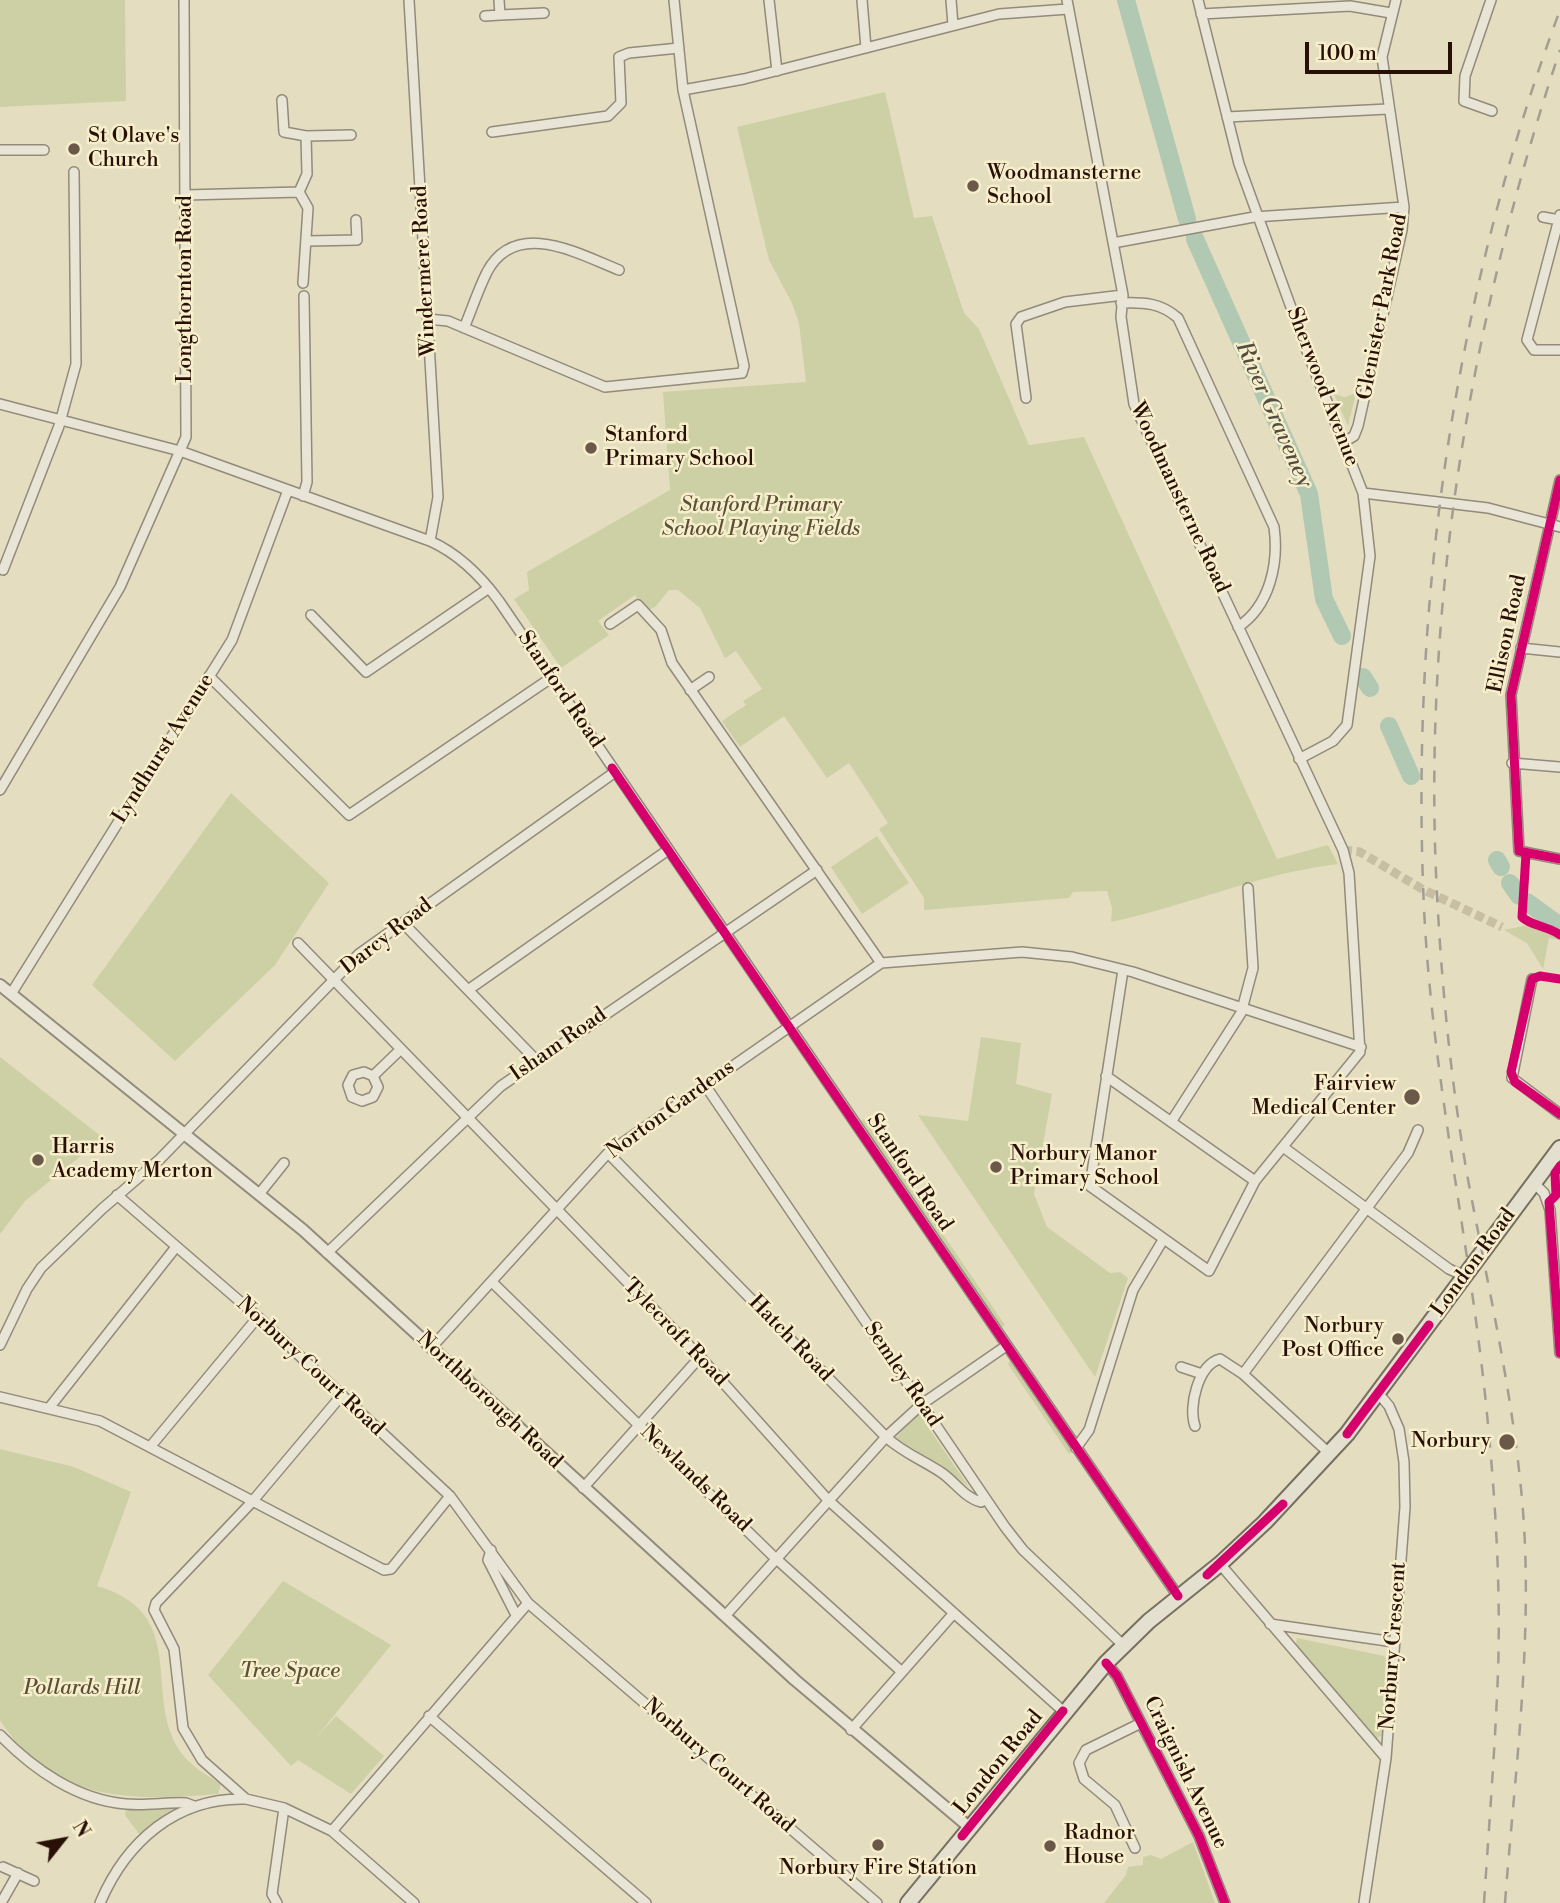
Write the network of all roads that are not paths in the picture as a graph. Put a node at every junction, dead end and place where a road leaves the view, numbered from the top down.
1 (184, 0) edge
2 (409, 0) edge
3 (499, 0) edge
4 (674, 0) edge
5 (769, 0) edge
6 (862, 0) edge
7 (951, 0) edge
8 (1198, 0) edge
9 (1396, 0) edge
10 (1491, 0) edge
11 (1068, 5) edge
12 (544, 13) dead end
13 (1391, 13) junction
14 (1201, 14) junction
15 (500, 15) junction
16 (485, 16) dead end
17 (953, 25) junction
18 (679, 48) junction
19 (866, 48) junction
20 (777, 71) junction
21 (683, 90) junction
22 (282, 100) dead end
23 (1388, 109) junction
24 (1492, 111) dead end
25 (1227, 117) junction
26 (492, 132) dead end
27 (351, 135) dead end
28 (306, 136) junction
29 (0, 150) edge
30 (44, 150) dead end
31 (74, 172) dead end
32 (299, 192) junction
33 (186, 195) junction
34 (1404, 207) junction
35 (1260, 217) junction
36 (1543, 217) dead end
37 (1559, 218) edge
38 (356, 219) dead end
39 (308, 241) junction
40 (1113, 243) junction
41 (619, 270) dead end
42 (303, 283) dead end
43 (304, 296) dead end
44 (1122, 299) junction
45 (428, 319) junction
46 (464, 328) junction
47 (1560, 350) edge
48 (1026, 398) dead end
49 (0, 404) edge
50 (61, 420) junction
51 (1343, 442) junction
52 (180, 451) junction
53 (1560, 480) edge
54 (288, 490) junction
55 (1363, 493) junction
56 (303, 496) junction
57 (1550, 524) junction
58 (1560, 527) edge
59 (430, 541) junction
60 (3, 570) dead end
61 (489, 587) junction
62 (311, 615) dead end
63 (610, 624) dead end
64 (1238, 627) junction
65 (1521, 648) junction
66 (1560, 652) edge
67 (209, 676) junction
68 (709, 677) dead end
69 (551, 678) junction
70 (690, 690) junction
71 (1299, 759) junction
72 (1512, 763) junction
73 (1560, 767) edge
74 (615, 772) junction
75 (0, 790) edge
76 (668, 850) junction
77 (1560, 859) edge
78 (817, 870) junction
79 (1248, 888) dead end
80 (403, 923) junction
81 (724, 932) junction
82 (298, 943) dead end
83 (881, 962) junction
84 (1123, 970) junction
85 (333, 979) junction
86 (1532, 979) dead end
87 (0, 985) edge
88 (468, 990) junction
89 (11, 994) junction
90 (1242, 1008) junction
91 (788, 1027) junction
92 (1361, 1047) junction
93 (401, 1049) junction
94 (537, 1061) junction
95 (373, 1076) dead end
96 (1106, 1076) junction
97 (705, 1085) junction
98 (1560, 1114) edge
99 (467, 1118) junction
100 (1171, 1122) junction
101 (1418, 1130) dead end
102 (183, 1132) junction
103 (1283, 1147) junction
104 (1560, 1148) edge
105 (608, 1153) junction
106 (284, 1163) dead end
107 (1255, 1181) junction
108 (1533, 1182) junction
109 (260, 1194) junction
110 (117, 1195) junction
111 (1366, 1208) junction
112 (556, 1210) junction
113 (1163, 1240) junction
114 (176, 1247) junction
115 (327, 1253) junction
116 (1464, 1276) junction
117 (492, 1282) junction
118 (258, 1317) junction
119 (0, 1345) edge
120 (1006, 1346) junction
121 (431, 1348) junction
122 (1560, 1353) edge
123 (700, 1357) junction
124 (1181, 1367) dead end
125 (1202, 1374) junction
126 (1243, 1374) junction
127 (1379, 1394) junction
128 (341, 1396) junction
129 (0, 1397) edge
130 (922, 1404) junction
131 (49, 1408) junction
132 (639, 1425) junction
133 (1195, 1426) dead end
134 (886, 1437) junction
135 (150, 1447) junction
136 (1076, 1448) junction
137 (1330, 1454) junction
138 (583, 1488) junction
139 (450, 1496) junction
140 (986, 1499) junction
141 (828, 1500) junction
142 (251, 1503) junction
143 (491, 1550) junction
144 (776, 1558) junction
145 (1220, 1564) junction
146 (1178, 1596) junction
147 (528, 1603) junction
148 (954, 1613) junction
149 (516, 1615) junction
150 (725, 1616) junction
151 (1270, 1624) junction
152 (1394, 1642) junction
153 (1123, 1645) junction
154 (1106, 1663) junction
155 (902, 1672) junction
156 (1063, 1711) junction
157 (429, 1716) junction
158 (1141, 1723) junction
159 (851, 1730) junction
160 (0, 1735) edge
161 (1386, 1758) junction
162 (246, 1799) junction
163 (194, 1806) junction
164 (284, 1808) junction
165 (969, 1827) junction
166 (332, 1831) junction
167 (1135, 1848) dead end
168 (3, 1867) dead end
169 (19, 1873) junction
170 (34, 1881) dead end
171 (1, 1903) edge
172 (100, 1903) edge
173 (277, 1903) edge
174 (414, 1903) edge
175 (646, 1903) edge
176 (877, 1903) edge
177 (908, 1903) edge
178 (1225, 1903) edge
179 (1364, 1903) edge

1 - 33 street, Longthornton Road
2 - 45 street, Windermere Road
3 - 15 street
4 - 18 street
5 - 20 street
6 - 19 street
7 - 17 street
8 - 14 street, Sherwood Avenue
9 - 13 street, Glenister Park Road
10 - 24 street
11 - 17 street
11 - 40 street, Woodmansterne Road
12 - 15 street
13 - 14 street
13 - 23 street, Glenister Park Road
14 - 25 street, Sherwood Avenue
15 - 16 street
17 - 19 street
18 - 21 street
18 - 26 street
19 - 20 street
20 - 21 street
21 - 46 street
22 - 28 street
23 - 25 street
23 - 34 street, Glenister Park Road
25 - 35 street, Sherwood Avenue
27 - 28 street
28 - 32 street
29 - 30 street
31 - 50 street
32 - 33 street
32 - 39 street
33 - 52 street, Longthornton Road
34 - 35 street
34 - 51 street, Glenister Park Road
35 - 40 street
35 - 51 street, Sherwood Avenue
36 - 37 street
37 - 47 street
38 - 39 street
39 - 42 street
40 - 44 street, Woodmansterne Road
41 - 46 street
43 - 56 street
44 - 48 street
44 - 64 street, Woodmansterne Road
44 - 64 street
45 - 46 street
45 - 59 street, Windermere Road
49 - 50 street, Stanford Road
50 - 52 street, Stanford Road
50 - 60 street
51 - 55 street, Sherwood Avenue
52 - 54 street, Stanford Road
52 - 75 street, Longthornton Road
53 - 57 street, Ellison Road
54 - 56 street, Stanford Road
54 - 67 street, Lyndhurst Avenue
55 - 57 street
55 - 71 street, Sherwood Avenue
56 - 59 street, Stanford Road
57 - 58 street
57 - 65 street, Ellison Road
59 - 61 street, Stanford Road
61 - 62 street
61 - 69 street, Stanford Road
63 - 70 street
64 - 71 street, Woodmansterne Road
65 - 66 street
65 - 72 street, Ellison Road
67 - 69 street
67 - 89 street, Lyndhurst Avenue
68 - 70 street
69 - 74 street, Stanford Road
70 - 78 street
71 - 92 street, Woodmansterne Road
72 - 73 street
72 - 77 street, Ellison Road
74 - 76 street, Stanford Road
74 - 80 street, Darcy Road
76 - 81 street, Stanford Road
76 - 88 street
78 - 81 street, Isham Road
78 - 83 street
79 - 90 street
80 - 85 street, Darcy Road
80 - 88 street
81 - 91 street, Stanford Road
81 - 94 street, Isham Road
82 - 85 street, Tylecroft Road
83 - 84 street
83 - 91 street, Norton Gardens
84 - 90 street
84 - 96 street
85 - 93 street, Tylecroft Road
85 - 102 street, Darcy Road
86 - 98 street
87 - 89 street, Northborough Road
88 - 94 street
89 - 102 street, Northborough Road
90 - 92 street
90 - 100 street
91 - 97 street, Norton Gardens
91 - 120 street, Stanford Road
92 - 103 street
93 - 95 street
93 - 99 street, Tylecroft Road
94 - 99 street, Isham Road
96 - 100 street
96 - 113 street
97 - 105 street, Norton Gardens
97 - 130 street, Semley Road
99 - 112 street, Tylecroft Road
99 - 115 street, Isham Road
100 - 107 street
101 - 111 street
102 - 109 street, Northborough Road
102 - 110 street, Darcy Road
103 - 107 street
103 - 111 street
104 - 108 highway, London Road
105 - 112 street, Norton Gardens
105 - 134 street, Hatch Road
106 - 109 street
107 - 113 street
108 - 116 highway, London Road
108 - 122 street
109 - 115 street, Northborough Road
110 - 114 street, Norbury Court Road
110 - 119 street, Darcy Road
111 - 116 street
111 - 126 street
112 - 117 street, Norton Gardens
112 - 123 street, Tylecroft Road
113 - 136 street
114 - 118 street, Norbury Court Road
114 - 131 street
115 - 121 street, Northborough Road
116 - 127 highway, London Road
117 - 121 street, Norton Gardens
117 - 132 street, Newlands Road
118 - 128 street, Norbury Court Road
118 - 135 street
120 - 130 street
120 - 136 street, Stanford Road
121 - 138 street, Northborough Road
123 - 132 street
123 - 141 street, Tylecroft Road
124 - 125 street
125 - 126 street
125 - 133 street
126 - 137 street
127 - 137 highway, London Road
127 - 152 street, Norbury Crescent
128 - 139 street, Norbury Court Road
128 - 142 street
129 - 131 street
130 - 134 street
130 - 140 street, Semley Road
131 - 135 street
132 - 138 street
132 - 144 street, Newlands Road
134 - 140 street, Hatch Road
134 - 141 street
135 - 142 street
136 - 146 street, Stanford Road
137 - 145 highway, London Road
138 - 150 street, Northborough Road
139 - 142 street
139 - 143 street, Norbury Court Road
140 - 153 street, Semley Road
141 - 144 street
141 - 148 street, Tylecroft Road
142 - 162 street
143 - 147 street, Norbury Court Road
143 - 149 street, Norbury Court Road
144 - 150 street
144 - 155 street, Newlands Road
145 - 146 highway, London Road
145 - 151 street
146 - 153 highway, London Road
147 - 149 street
147 - 176 street, Norbury Court Road
148 - 155 street
148 - 156 street, Tylecroft Road
149 - 157 street
150 - 159 street, Northborough Road
151 - 152 street
151 - 161 street
152 - 161 street, Norbury Crescent
153 - 154 highway, London Road
154 - 156 highway, London Road
154 - 158 street, Craignish Avenue
155 - 159 street
156 - 165 highway, London Road
157 - 166 street
157 - 175 street
158 - 167 street
158 - 178 street, Craignish Avenue
159 - 165 street, Northborough Road
160 - 163 street
161 - 179 street, Norbury Crescent
162 - 163 street
162 - 164 street
163 - 172 street
164 - 166 street
164 - 173 street
165 - 177 highway, London Road
166 - 174 street
168 - 169 street
169 - 170 street
169 - 171 street

